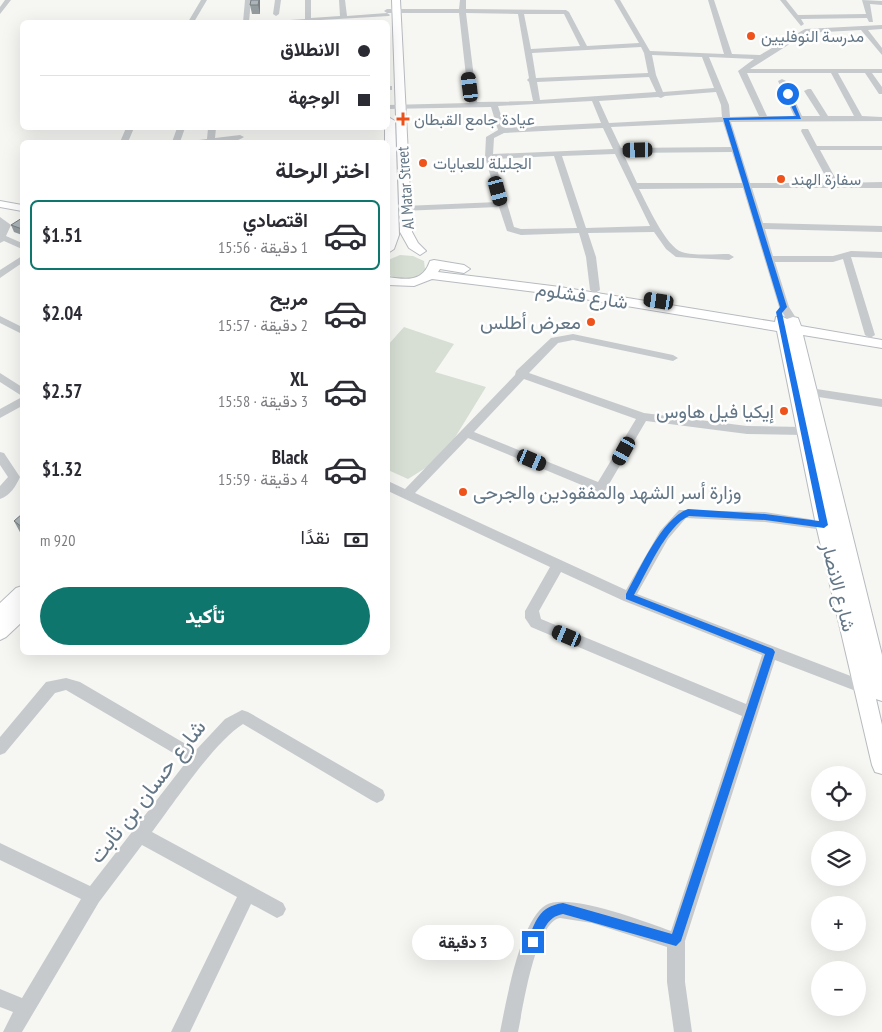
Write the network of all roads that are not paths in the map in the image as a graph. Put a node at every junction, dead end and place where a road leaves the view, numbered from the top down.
1 (8, 0) edge
2 (204, 0) edge
3 (248, 0) edge
4 (278, 0) edge
5 (308, 0) edge
6 (342, 0) edge
7 (386, 0) edge
8 (463, 0) edge
9 (617, 0) edge
10 (711, 0) edge
11 (783, 0) edge
12 (865, 1) edge
13 (882, 3) edge
14 (0, 12) edge
15 (391, 12) edge
16 (462, 12) junction
17 (521, 13) junction
18 (276, 14) dead end
19 (869, 16) junction
20 (797, 17) junction
21 (344, 18) junction
22 (192, 20) edge
23 (246, 20) edge
24 (308, 20) edge
25 (320, 20) edge
26 (873, 26) junction
27 (862, 27) junction
28 (882, 27) edge
29 (805, 31) junction
30 (644, 45) junction
31 (585, 48) junction
32 (527, 51) junction
33 (648, 53) junction
34 (882, 53) edge
35 (704, 54) junction
36 (728, 54) junction
37 (761, 57) junction
38 (833, 70) junction
39 (742, 71) junction
40 (867, 71) junction
41 (882, 71) edge
42 (652, 75) junction
43 (532, 80) junction
44 (782, 81) dead end
45 (719, 90) junction
46 (808, 91) dead end
47 (882, 92) edge
48 (662, 96) junction
49 (595, 100) junction
50 (537, 103) junction
51 (473, 105) junction
52 (494, 105) junction
53 (392, 107) edge
54 (825, 117) junction
55 (726, 118) junction
56 (764, 118) junction
57 (799, 118) junction
58 (859, 118) junction
59 (882, 119) edge
60 (608, 125) junction
61 (502, 130) junction
62 (805, 131) dead end
63 (814, 148) junction
64 (882, 148) edge
65 (736, 149) junction
66 (618, 151) junction
67 (557, 154) junction
68 (490, 161) junction
69 (746, 185) junction
70 (835, 185) junction
71 (882, 185) edge
72 (634, 186) junction
73 (0, 204) edge
74 (501, 204) junction
75 (20, 208) edge
76 (404, 209) junction
77 (0, 210) edge
78 (20, 215) edge
79 (0, 220) edge
80 (759, 226) junction
81 (655, 229) junction
82 (882, 229) edge
83 (583, 231) junction
84 (1, 239) edge
85 (390, 244) edge
86 (20, 245) edge
87 (390, 250) edge
88 (420, 251) junction
89 (846, 254) junction
90 (882, 255) edge
91 (729, 257) dead end
92 (770, 259) junction
93 (20, 260) edge
94 (432, 270) junction
95 (0, 275) edge
96 (390, 281) edge
97 (402, 284) junction
98 (595, 290) junction
99 (390, 291) edge
100 (0, 319) edge
101 (787, 321) junction
102 (20, 330) edge
103 (876, 336) edge
104 (882, 344) edge
105 (673, 358) dead end
106 (520, 374) junction
107 (0, 377) edge
108 (20, 391) edge
109 (810, 392) junction
110 (20, 402) edge
111 (882, 403) edge
112 (0, 414) edge
113 (643, 417) junction
114 (804, 431) junction
115 (466, 432) junction
116 (0, 456) edge
117 (390, 487) edge
118 (0, 494) edge
119 (406, 495) junction
120 (824, 525) junction
121 (558, 565) junction
122 (20, 595) edge
123 (629, 597) junction
124 (0, 614) edge
125 (20, 614) edge
126 (0, 632) edge
127 (770, 652) junction
128 (864, 688) junction
129 (882, 694) edge
130 (750, 713) junction
131 (0, 748) edge
132 (198, 759) junction
133 (882, 765) edge
134 (377, 795) dead end
135 (140, 835) junction
136 (0, 851) edge
137 (247, 895) junction
138 (93, 896) junction
139 (277, 909) dead end
140 (676, 941) junction
141 (0, 998) edge
142 (25, 1008) junction
143 (12, 1032) edge
144 (180, 1032) edge
145 (509, 1032) edge
146 (683, 1032) edge

1 - 14 street
2 - 22 street
3 - 23 street
4 - 18 street
5 - 24 street
6 - 21 street
7 - 15 main road
8 - 16 street
9 - 30 street
10 - 36 street
11 - 20 street
12 - 13 street
12 - 19 street
15 - 16 street
15 - 21 street
15 - 53 main road, Al Matar Street
16 - 17 street
16 - 51 street
17 - 31 street
17 - 32 street
19 - 20 street
19 - 26 street
20 - 29 street
21 - 25 street
26 - 27 street
26 - 28 street
27 - 29 street
27 - 34 street
29 - 37 street
30 - 31 street
30 - 33 street
31 - 32 street
32 - 43 street
33 - 35 street
33 - 42 street
35 - 36 street
35 - 45 street
36 - 37 street
37 - 39 street
38 - 39 street
38 - 40 street
38 - 58 street
39 - 56 street
40 - 41 street
40 - 47 street
42 - 43 street
42 - 48 street
43 - 50 street
44 - 57 street
45 - 48 street
45 - 55 street
46 - 54 street
48 - 49 street
49 - 50 street
49 - 60 street
50 - 52 street
51 - 52 street
51 - 53 street
52 - 61 street
53 - 76 main road, Al Matar Street
53 - 85 main road
54 - 57 street
54 - 58 street
55 - 56 street
55 - 60 street
55 - 65 street
56 - 57 street
58 - 59 street
60 - 61 street
60 - 66 street
61 - 68 street
62 - 63 street
63 - 64 street
63 - 70 street
65 - 66 street
65 - 69 street
66 - 67 street
66 - 72 street
67 - 68 street
67 - 83 street
68 - 74 street
69 - 70 street
69 - 72 street
69 - 80 street
70 - 71 street
72 - 81 street
73 - 75 main road
74 - 76 street
74 - 83 street
76 - 88 main road, Al Matar Street
77 - 78 main road
79 - 84 street
80 - 82 street
80 - 92 street
81 - 83 street
81 - 91 street
83 - 98 street
84 - 86 street
87 - 88 main road
88 - 94 main road
89 - 90 street
89 - 92 street
89 - 103 street
92 - 101 street
93 - 95 street
94 - 97 main road
94 - 98 main road, شارع فشلوم
94 - 101 main road, شارع فشلوم
96 - 97 main road
97 - 99 main road
98 - 101 main road, شارع فشلوم
100 - 102 street
101 - 103 main road, شارع فشلوم
101 - 104 main road, شارع فشلوم
101 - 109 main road, شارع الانصار
101 - 114 main road, شارع الانصار
105 - 106 street
106 - 113 street
106 - 115 street
107 - 108 street
109 - 111 street
109 - 129 main road, شارع الانصار
110 - 112 street
113 - 114 street
113 - 115 street
114 - 120 main road, شارع الانصار
115 - 119 street
116 - 118 street
117 - 119 street
119 - 121 street
120 - 123 street
120 - 128 main road, شارع الانصار
121 - 123 street
121 - 130 street
122 - 124 main road
123 - 127 street
125 - 126 main road
127 - 128 street
127 - 130 street
128 - 129 street
128 - 133 main road, شارع الانصار
130 - 140 street
131 - 132 street
132 - 134 street, شارع حسان بن ثابت
132 - 135 street, شارع حسان بن ثابت
135 - 137 street
135 - 138 street, شارع حسان بن ثابت
136 - 138 street
137 - 139 street
137 - 144 street
138 - 142 street, شارع حسان بن ثابت
140 - 145 street
140 - 146 street
141 - 142 street
142 - 143 street, شارع حسان بن ثابت

